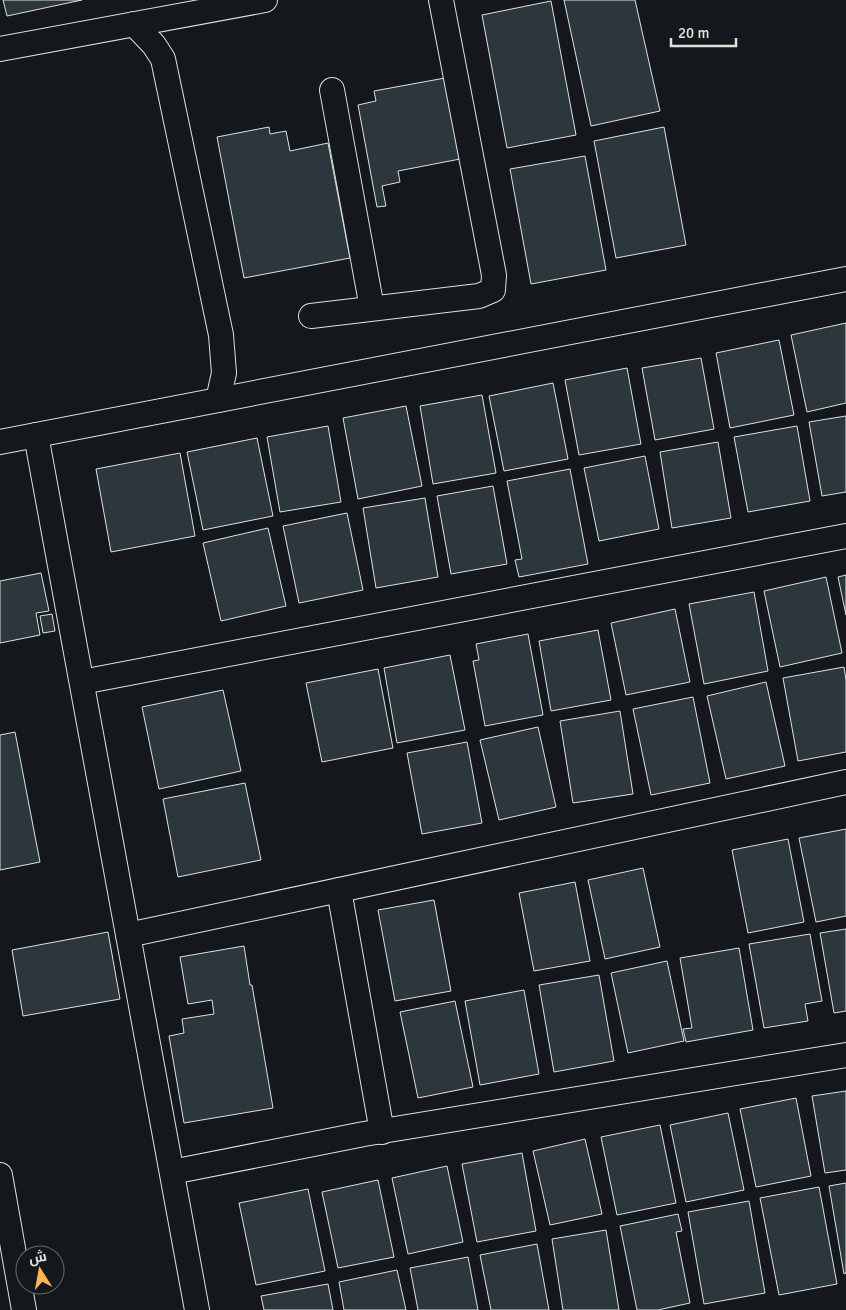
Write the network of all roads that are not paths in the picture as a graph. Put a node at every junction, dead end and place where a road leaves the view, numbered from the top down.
1 (265, 0) edge
2 (441, 0) edge
3 (134, 24) junction
4 (0, 49) edge
5 (332, 90) dead end
6 (846, 279) edge
7 (372, 308) junction
8 (311, 316) dead end
9 (218, 400) junction
10 (36, 435) junction
11 (0, 442) edge
12 (846, 536) edge
13 (82, 682) junction
14 (846, 782) edge
15 (339, 890) junction
16 (128, 935) junction
17 (846, 1055) edge
18 (382, 1132) junction
19 (172, 1172) junction
20 (0, 1175) edge
21 (24, 1310) edge
22 (198, 1310) edge

1 - 3 street
2 - 7 street
3 - 4 street
3 - 9 street
5 - 7 street
6 - 9 street
7 - 8 street
9 - 10 street
10 - 11 street
10 - 13 street
12 - 13 street
13 - 16 street
14 - 15 street
15 - 16 street
15 - 18 street
16 - 19 street
17 - 18 street
18 - 19 street
19 - 22 street
20 - 21 street

